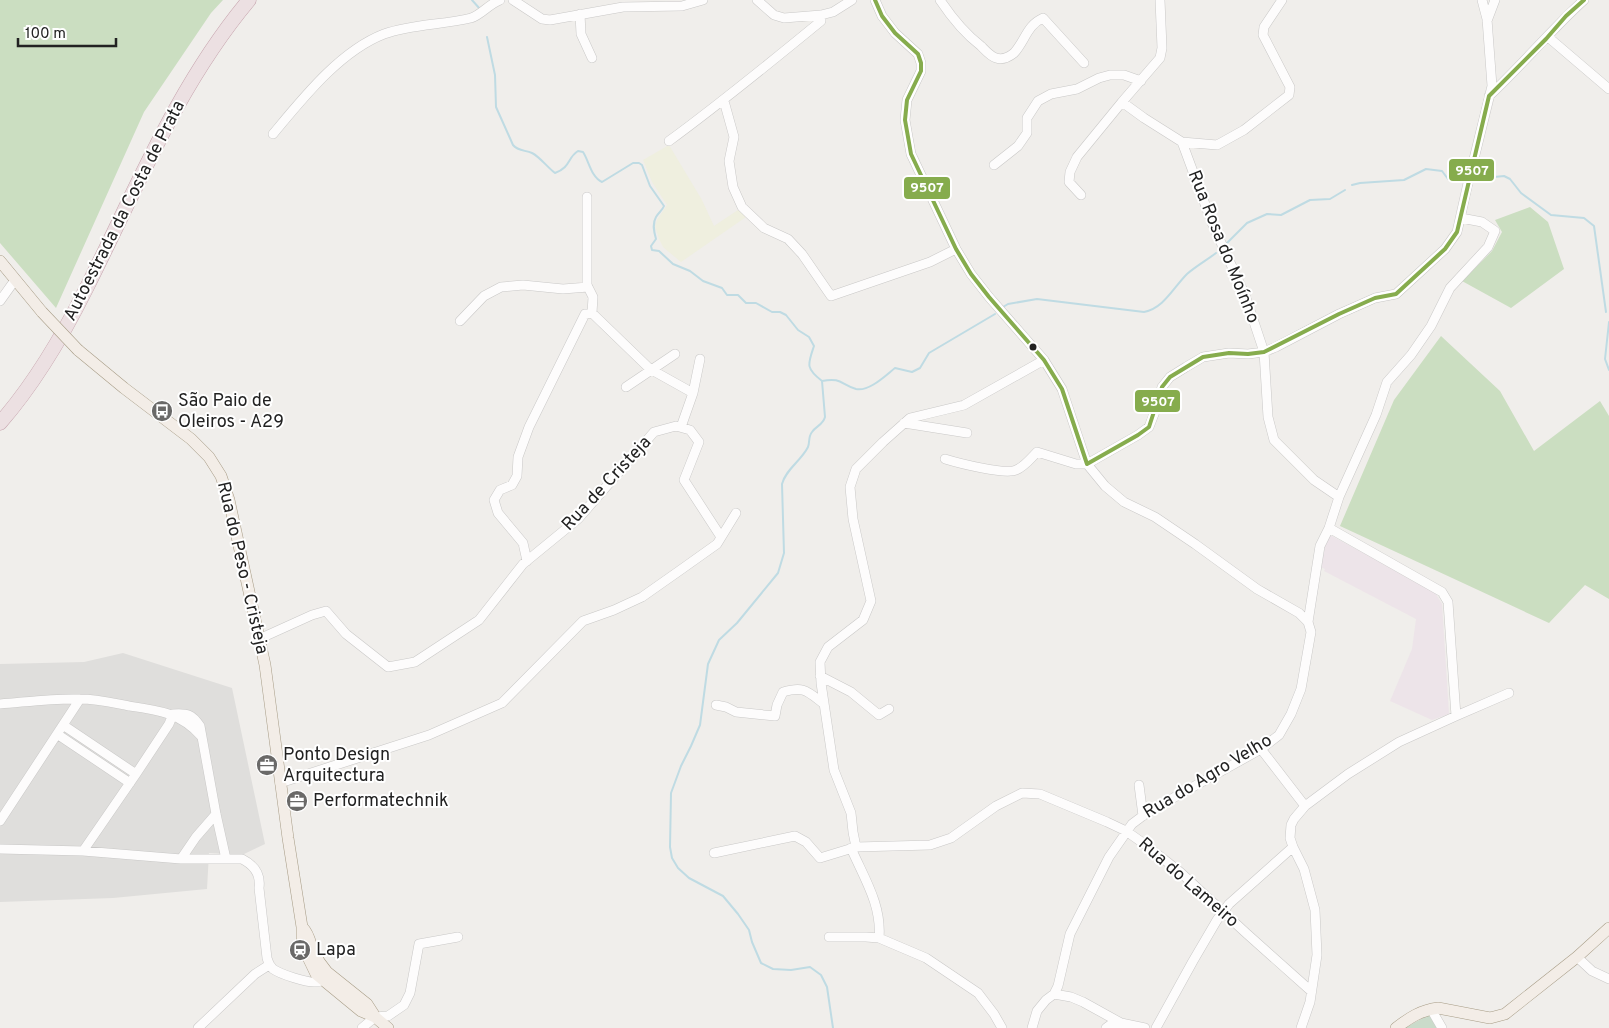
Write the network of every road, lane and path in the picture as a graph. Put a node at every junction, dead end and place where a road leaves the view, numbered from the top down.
1 (238, 0) edge
2 (250, 0) edge
3 (500, 0) edge
4 (513, 0) edge
5 (703, 0) edge
6 (757, 0) edge
7 (852, 0) edge
8 (875, 0) edge
9 (940, 0) edge
10 (1160, 0) edge
11 (1282, 0) edge
12 (1482, 0) edge
13 (1496, 0) edge
14 (1584, 0) edge
15 (580, 14) junction
16 (821, 15) junction
17 (1487, 21) junction
18 (1548, 37) junction
19 (592, 58) dead end
20 (1084, 63) dead end
21 (1142, 81) junction
22 (1609, 89) edge
23 (1489, 96) junction
24 (724, 101) junction
25 (1122, 102) junction
26 (274, 134) dead end
27 (669, 141) dead end
28 (1182, 142) junction
29 (994, 165) dead end
30 (1081, 196) dead end
31 (587, 197) dead end
32 (1461, 218) junction
33 (956, 249) junction
34 (0, 261) edge
35 (15, 280) junction
36 (588, 287) junction
37 (0, 301) edge
38 (592, 313) junction
39 (460, 321) dead end
40 (1264, 352) junction
41 (675, 354) dead end
42 (700, 359) dead end
43 (1044, 360) junction
44 (653, 370) junction
45 (626, 387) dead end
46 (692, 393) junction
47 (0, 409) edge
48 (0, 423) edge
49 (904, 423) junction
50 (681, 427) junction
51 (967, 433) dead end
52 (945, 459) dead end
53 (1087, 464) junction
54 (1339, 497) junction
55 (736, 513) dead end
56 (1329, 528) junction
57 (721, 537) junction
58 (527, 562) junction
59 (1308, 622) junction
60 (259, 639) junction
61 (820, 676) junction
62 (1510, 693) dead end
63 (63, 699) junction
64 (80, 699) junction
65 (0, 704) edge
66 (824, 704) junction
67 (716, 705) dead end
68 (889, 709) dead end
69 (71, 713) junction
70 (173, 714) junction
71 (1456, 716) junction
72 (63, 725) junction
73 (58, 734) junction
74 (1261, 749) junction
75 (136, 774) junction
76 (130, 782) junction
77 (280, 783) junction
78 (1139, 785) dead end
79 (1305, 806) junction
80 (216, 814) junction
81 (1143, 816) junction
82 (0, 820) edge
83 (1126, 831) junction
84 (854, 847) junction
85 (1292, 847) junction
86 (0, 848) edge
87 (83, 851) junction
88 (714, 853) dead end
89 (181, 859) junction
90 (231, 859) junction
91 (1223, 912) junction
92 (1609, 928) edge
93 (458, 937) dead end
94 (829, 937) dead end
95 (879, 938) junction
96 (1577, 957) junction
97 (269, 964) junction
98 (326, 977) junction
99 (1609, 978) edge
100 (1311, 991) junction
101 (1054, 994) junction
102 (1431, 1009) junction
103 (375, 1017) junction
104 (1121, 1024) junction
105 (198, 1028) edge
106 (362, 1028) edge
107 (381, 1028) edge
108 (388, 1028) edge
109 (1002, 1028) edge
110 (1032, 1028) edge
111 (1106, 1028) edge
112 (1145, 1028) edge
113 (1156, 1028) edge
114 (1302, 1028) edge
115 (1396, 1028) edge
116 (1442, 1028) edge

1 - 47 highway, Autoestrada da Costa de Prata
2 - 48 highway, Autoestrada da Costa de Prata
3 - 26 street
4 - 15 street
5 - 15 street
6 - 16 street
7 - 16 street
8 - 33 street
9 - 20 street
10 - 21 street
11 - 28 street
12 - 17 street
13 - 17 street
14 - 18 street
15 - 19 street
16 - 24 street
17 - 23 street
18 - 22 street
18 - 23 street
21 - 25 street
21 - 29 street
23 - 32 street
24 - 27 street
24 - 33 street
25 - 28 street
25 - 30 street
28 - 40 street, Rua Rosa do Moínho
31 - 36 street
32 - 40 street
32 - 54 street, Rua do Agro Velho
33 - 43 street
34 - 35 main road, Rua do Peso - Cristeja
35 - 37 street
35 - 60 main road, Rua do Peso - Cristeja, bridge
36 - 38 street
36 - 39 street
38 - 44 street
38 - 58 street
40 - 53 street
40 - 54 street, Rua Rosa do Moínho
41 - 44 street
42 - 46 street
43 - 49 street
43 - 53 street
44 - 45 street
44 - 46 street
46 - 50 street
49 - 51 street
49 - 61 street
50 - 57 street
50 - 58 street, Rua de Cristeja
52 - 53 street
53 - 59 street
54 - 56 street, Rua do Agro Velho
55 - 57 street
56 - 59 street, Rua do Agro Velho
56 - 71 street
57 - 77 street
58 - 60 street, Rua de Cristeja
59 - 74 street, Rua do Agro Velho
60 - 77 main road, Rua do Peso - Cristeja
61 - 66 street
61 - 68 street
62 - 71 street
63 - 64 street
63 - 65 street
63 - 69 street
64 - 69 street
64 - 70 street
66 - 67 street
66 - 84 street
69 - 72 street
70 - 75 street
70 - 80 street
71 - 79 street
72 - 73 street
72 - 75 street
73 - 76 street
73 - 82 street
74 - 79 street
74 - 81 street, Rua do Agro Velho
75 - 76 street
76 - 87 street
77 - 98 main road, Rua do Peso - Cristeja
78 - 81 street
79 - 85 street
80 - 89 street
80 - 90 street
81 - 83 street, Rua do Agro Velho
83 - 84 street, Rua do Lameiro
83 - 91 street, Rua do Lameiro
83 - 101 street, Rua do Agro Velho
84 - 88 street, Rua do Lameiro
84 - 95 street
85 - 91 street
85 - 100 street
86 - 87 street
87 - 89 street
89 - 90 street
90 - 97 street
91 - 100 street, Rua do Lameiro
91 - 113 street
92 - 96 main road
93 - 103 street
94 - 95 street
95 - 109 street
96 - 99 street
96 - 102 main road
97 - 98 street
97 - 105 street
98 - 103 main road, Rua do Peso - Cristeja
100 - 114 street
101 - 104 street
101 - 110 street
102 - 115 main road
102 - 116 street
103 - 106 street
103 - 107 main road
103 - 108 main road
104 - 111 street
104 - 112 street

